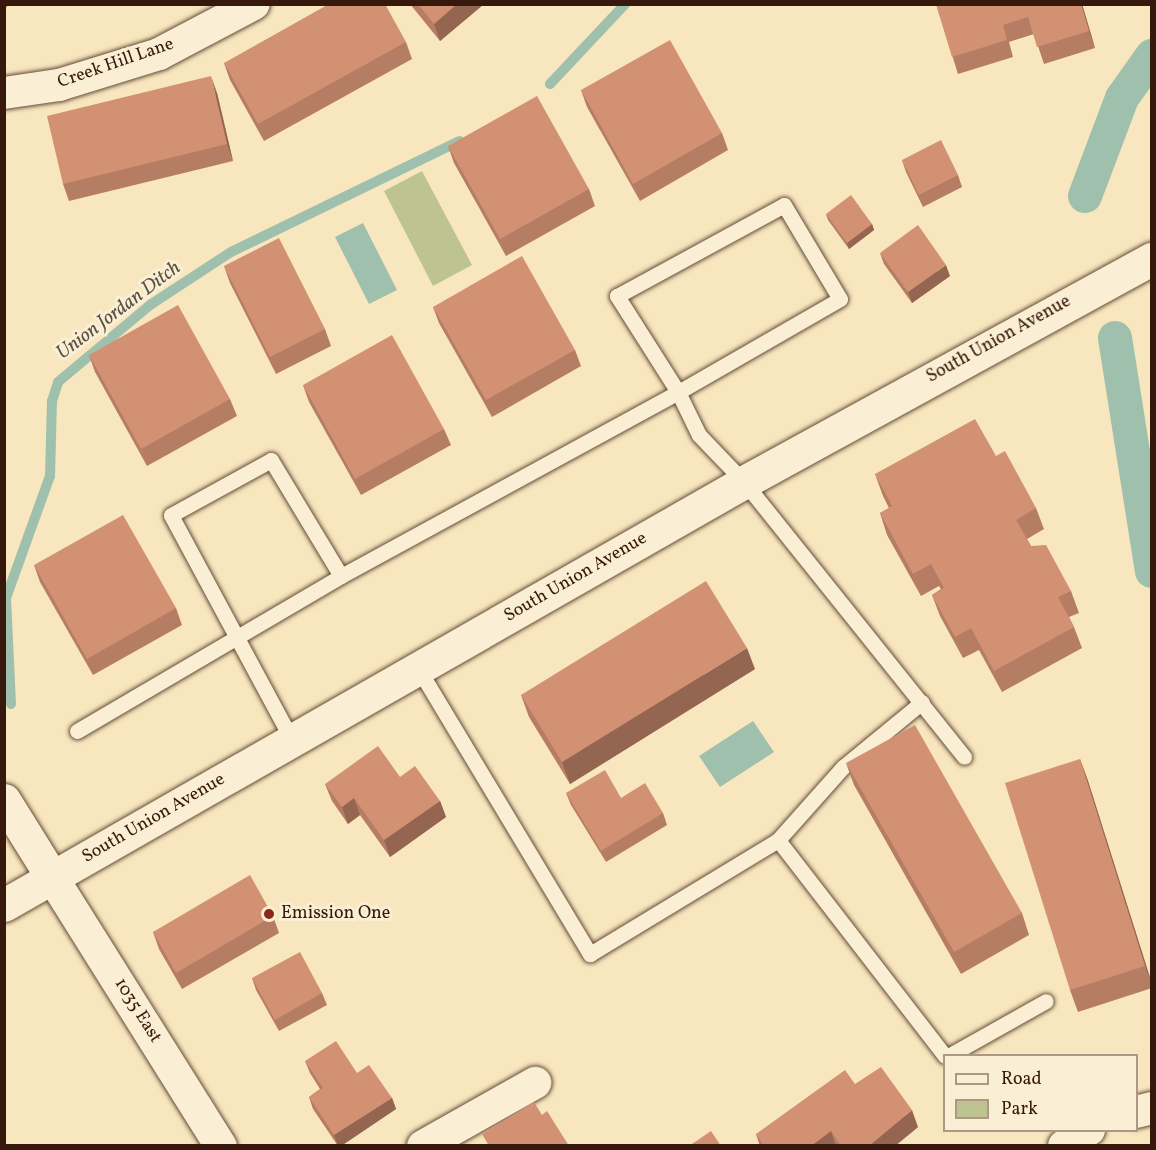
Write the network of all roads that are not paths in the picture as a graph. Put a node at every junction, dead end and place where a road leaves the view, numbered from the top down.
1 (254, 4) edge
2 (4, 93) edge
3 (1152, 259) edge
4 (678, 392) junction
5 (744, 482) junction
6 (340, 576) junction
7 (234, 635) junction
8 (418, 668) junction
9 (922, 702) junction
10 (77, 731) dead end
11 (292, 740) junction
12 (964, 757) dead end
13 (4, 800) edge
14 (778, 840) junction
15 (52, 877) junction
16 (4, 905) edge
17 (1046, 1001) dead end
18 (945, 1054) edge
19 (951, 1054) edge
20 (535, 1083) dead end
21 (1087, 1132) edge
22 (221, 1146) edge
23 (423, 1146) edge
24 (1064, 1146) edge

1 - 2 street, Creek Hill Lane
3 - 5 street, South Union Avenue
4 - 4 lane
4 - 5 lane
4 - 6 lane
5 - 8 street, South Union Avenue
5 - 9 lane
6 - 7 lane
6 - 7 lane
7 - 10 lane
7 - 11 lane
8 - 11 street, South Union Avenue
8 - 14 lane
9 - 12 lane
9 - 14 lane
11 - 15 street, South Union Avenue
13 - 15 street
14 - 18 lane
15 - 16 street, South Union Avenue
15 - 22 street, 1035 East
17 - 19 lane
20 - 23 street
21 - 24 street

